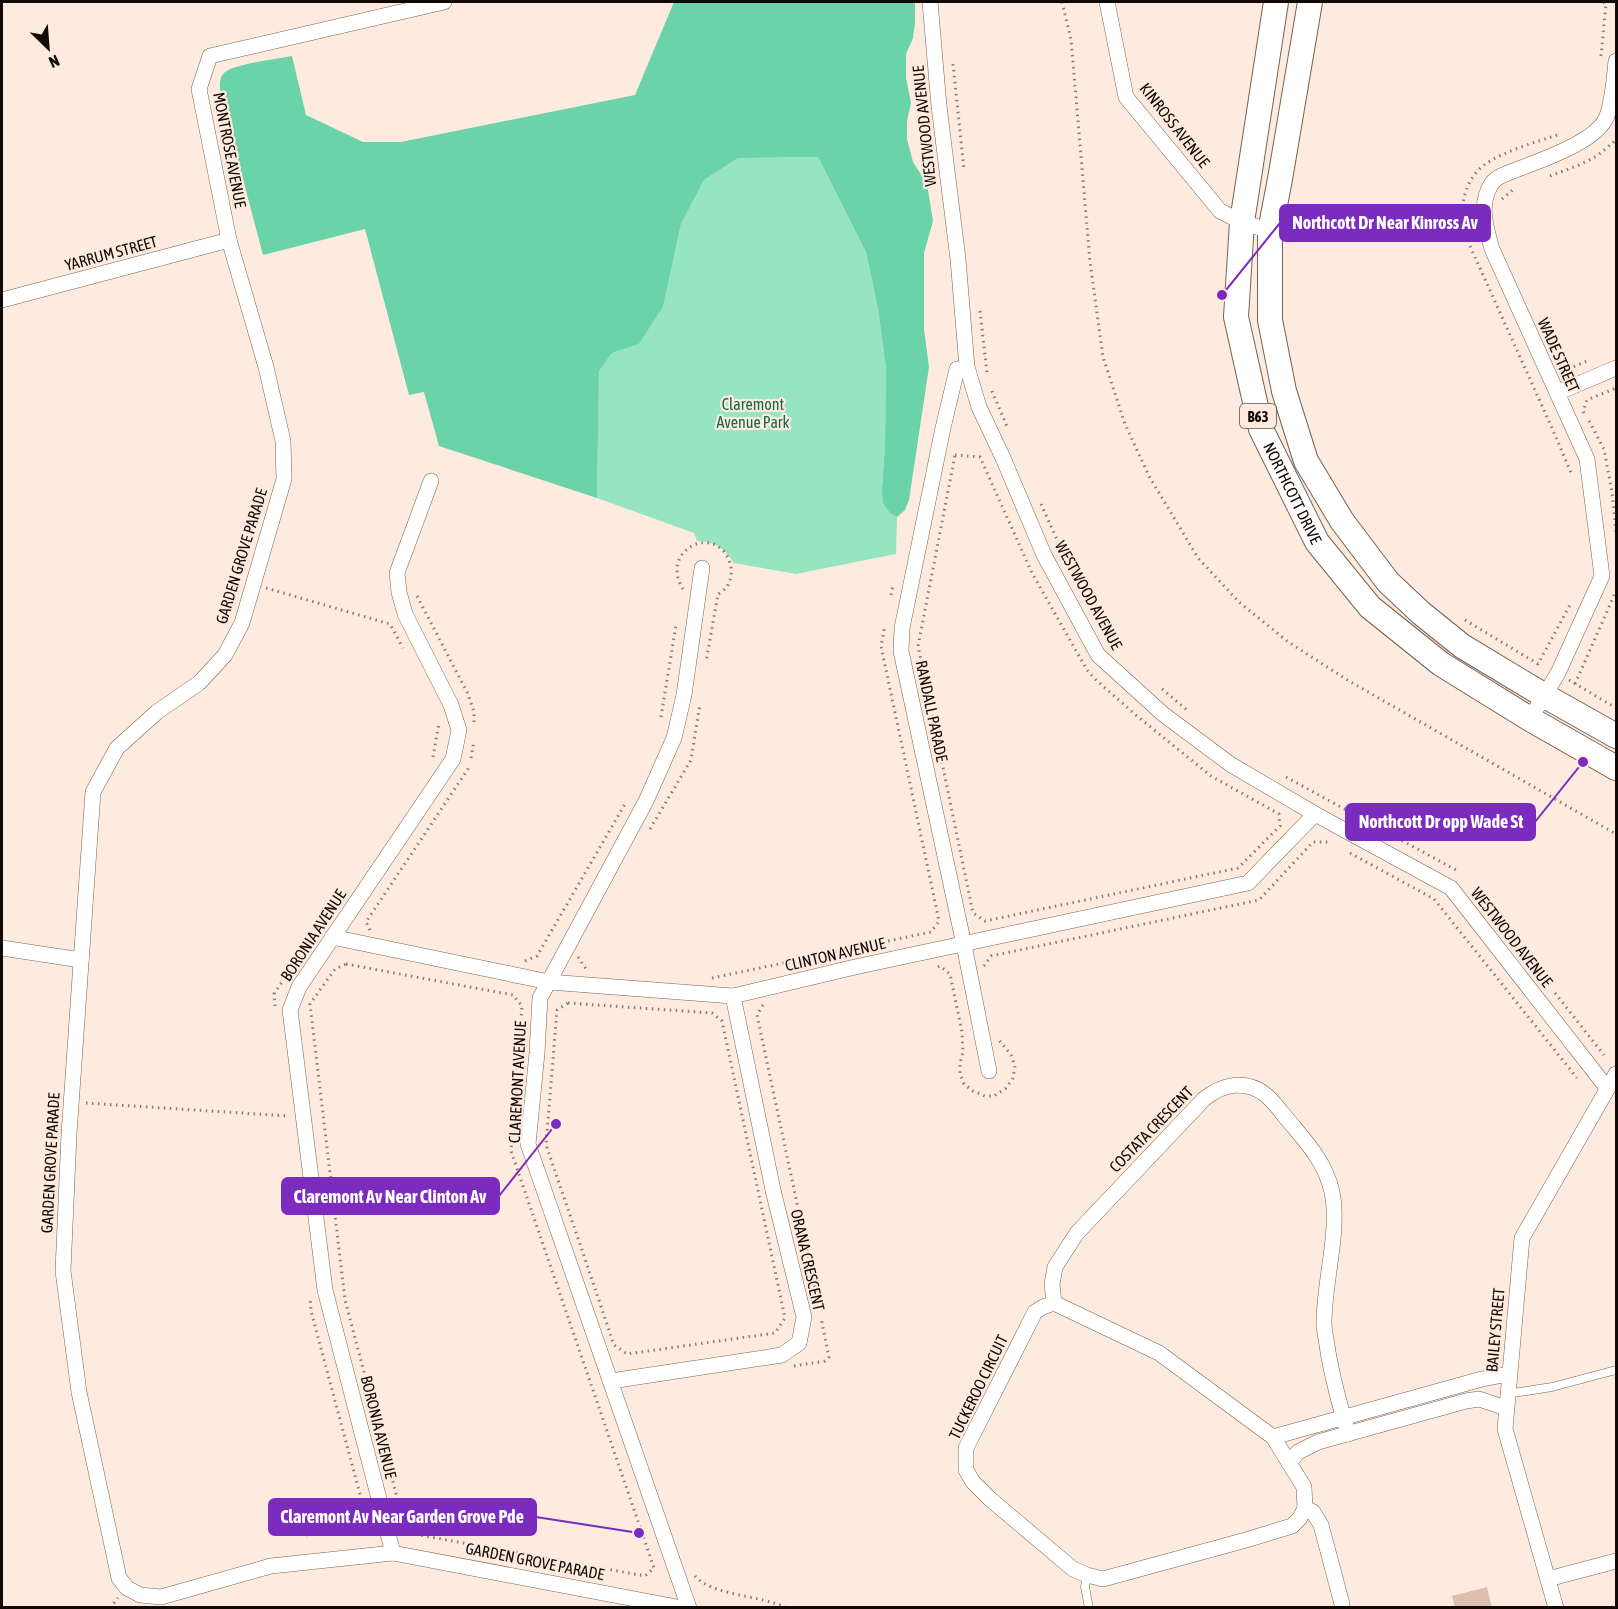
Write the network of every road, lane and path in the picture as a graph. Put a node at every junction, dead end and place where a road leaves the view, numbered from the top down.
1 (444, 2) edge
2 (930, 2) edge
3 (1062, 2) edge
4 (1107, 2) edge
5 (1276, 2) edge
6 (1310, 2) edge
7 (1603, 2) edge
8 (952, 58) dead end
9 (1601, 59) dead end
10 (1617, 61) edge
11 (1565, 132) dead end
12 (1617, 140) edge
13 (965, 172) dead end
14 (1546, 177) dead end
15 (1525, 185) dead end
16 (1498, 207) dead end
17 (1242, 222) junction
18 (1270, 231) junction
19 (229, 240) junction
20 (2, 300) edge
21 (979, 301) dead end
22 (1561, 364) dead end
23 (967, 367) junction
24 (1573, 367) dead end
25 (1617, 368) edge
26 (1617, 388) edge
27 (1557, 393) junction
28 (1012, 436) dead end
29 (986, 470) joint
30 (431, 481) dead end
31 (1574, 482) dead end
32 (1040, 502) dead end
33 (1617, 532) edge
34 (1064, 556) dead end
35 (1070, 566) dead end
36 (702, 568) dead end
37 (253, 584) junction
38 (893, 585) dead end
39 (683, 590) dead end
40 (1617, 591) edge
41 (891, 595) dead end
42 (417, 596) dead end
43 (1572, 602) dead end
44 (1458, 615) dead end
45 (887, 616) dead end
46 (677, 620) dead end
47 (1119, 654) dead end
48 (407, 655) dead end
49 (1540, 662) junction
50 (1546, 666) dead end
51 (705, 670) dead end
52 (1569, 680) dead end
53 (1154, 683) dead end
54 (1575, 684) junction
55 (1545, 696) junction
56 (700, 704) dead end
57 (1617, 708) edge
58 (1188, 711) dead end
59 (440, 717) dead end
60 (1530, 719) junction
61 (474, 724) dead end
62 (659, 728) dead end
63 (474, 736) dead end
64 (1617, 736) edge
65 (434, 757) dead end
66 (1617, 768) edge
67 (1281, 774) dead end
68 (627, 800) dead end
69 (1315, 814) junction
70 (1617, 834) edge
71 (647, 835) dead end
72 (1339, 846) dead end
73 (1348, 852) dead end
74 (1463, 879) dead end
75 (371, 933) dead end
76 (332, 937) junction
77 (964, 945) junction
78 (2, 948) edge
79 (577, 955) dead end
80 (81, 960) junction
81 (524, 962) dead end
82 (984, 967) dead end
83 (596, 969) dead end
84 (930, 969) dead end
85 (287, 974) dead end
86 (703, 977) dead end
87 (549, 982) junction
88 (1549, 986) dead end
89 (733, 996) junction
90 (765, 1002) dead end
91 (276, 1016) dead end
92 (998, 1031) dead end
93 (1604, 1055) dead end
94 (989, 1071) dead end
95 (1617, 1074) edge
96 (1577, 1078) dead end
97 (1607, 1088) junction
98 (71, 1102) junction
99 (288, 1116) dead end
100 (511, 1151) joint
101 (815, 1292) dead end
102 (1054, 1303) junction
103 (820, 1315) dead end
104 (614, 1345) joint
105 (793, 1366) dead end
106 (1617, 1370) edge
107 (1509, 1374) junction
108 (611, 1381) junction
109 (1507, 1401) junction
110 (1343, 1417) junction
111 (1348, 1434) junction
112 (1273, 1437) junction
113 (1289, 1463) junction
114 (1305, 1508) junction
115 (393, 1552) junction
116 (1617, 1561) edge
117 (692, 1568) dead end
118 (1087, 1575) junction
119 (1548, 1580) junction
120 (1342, 1604) dead end
121 (682, 1608) edge
122 (689, 1608) edge
123 (787, 1608) edge
124 (1089, 1608) edge
125 (1556, 1608) edge

1 - 19 street, MONTROSE AVENUE
2 - 23 street, WESTWOOD AVENUE
3 - 70 path
4 - 17 street, KINROSS AVENUE
5 - 17 main road, NORTHCOTT DRIVE / B63
6 - 18 main road, NORTHCOTT DRIVE / B63
7 - 9 path
8 - 13 path
10 - 27 street, WADE STREET
11 - 31 path
12 - 14 path
15 - 16 path
17 - 18 street, KINROSS AVENUE
17 - 60 main road, NORTHCOTT DRIVE / B63
18 - 55 main road, NORTHCOTT DRIVE / B63
19 - 20 street, YARRUM STREET
19 - 37 street, GARDEN GROVE PARADE
21 - 28 path
22 - 24 path
23 - 69 street, WESTWOOD AVENUE
23 - 77 street, RANDALL PARADE
25 - 27 street
26 - 33 path
27 - 55 street, WADE STREET
29 - 29 path
30 - 76 street, BORONIA AVENUE
32 - 34 path
35 - 47 path
36 - 87 street, CLAREMONT AVENUE
37 - 48 path
37 - 80 street, GARDEN GROVE PARADE
38 - 41 path
39 - 51 path
40 - 54 path
42 - 61 path
43 - 49 path
44 - 49 path
45 - 86 path
46 - 62 path
49 - 50 path
52 - 54 path
53 - 58 path
54 - 57 path
55 - 60 street, WADE STREET
55 - 64 main road, NORTHCOTT DRIVE / B63
56 - 71 path
59 - 65 path
60 - 66 main road, NORTHCOTT DRIVE / B63
63 - 75 path
67 - 74 path
68 - 81 path
69 - 77 street, CLINTON AVENUE
69 - 97 street, WESTWOOD AVENUE
72 - 82 path
73 - 96 path
76 - 87 street, CLINTON AVENUE
76 - 115 street, BORONIA AVENUE
77 - 89 street, CLINTON AVENUE
77 - 94 street, RANDALL PARADE
78 - 80 street
79 - 83 path
80 - 98 street, GARDEN GROVE PARADE
84 - 92 path
85 - 91 path
87 - 89 street, CLINTON AVENUE
87 - 108 street, CLAREMONT AVENUE
88 - 93 path
89 - 108 street, ORANA CRESCENT
90 - 101 path
95 - 97 street, BAILEY STREET
97 - 107 street, BAILEY STREET
98 - 99 path
98 - 115 street, GARDEN GROVE PARADE
100 - 100 path
102 - 110 street, COSTATA CRESCENT
102 - 112 street
102 - 118 street, TUCKEROO CIRCUIT
103 - 105 path
104 - 104 path
106 - 109 lane
107 - 109 street, BAILEY STREET
107 - 110 street
108 - 122 street, CLAREMONT AVENUE
109 - 111 street
109 - 119 street, BAILEY STREET
110 - 111 street, COSTATA CRESCENT
110 - 112 street
111 - 113 street
112 - 113 street
113 - 114 street
114 - 118 street
114 - 120 street
115 - 121 street, GARDEN GROVE PARADE
116 - 119 street
117 - 123 path
118 - 124 lane
119 - 125 street, BAILEY STREET

